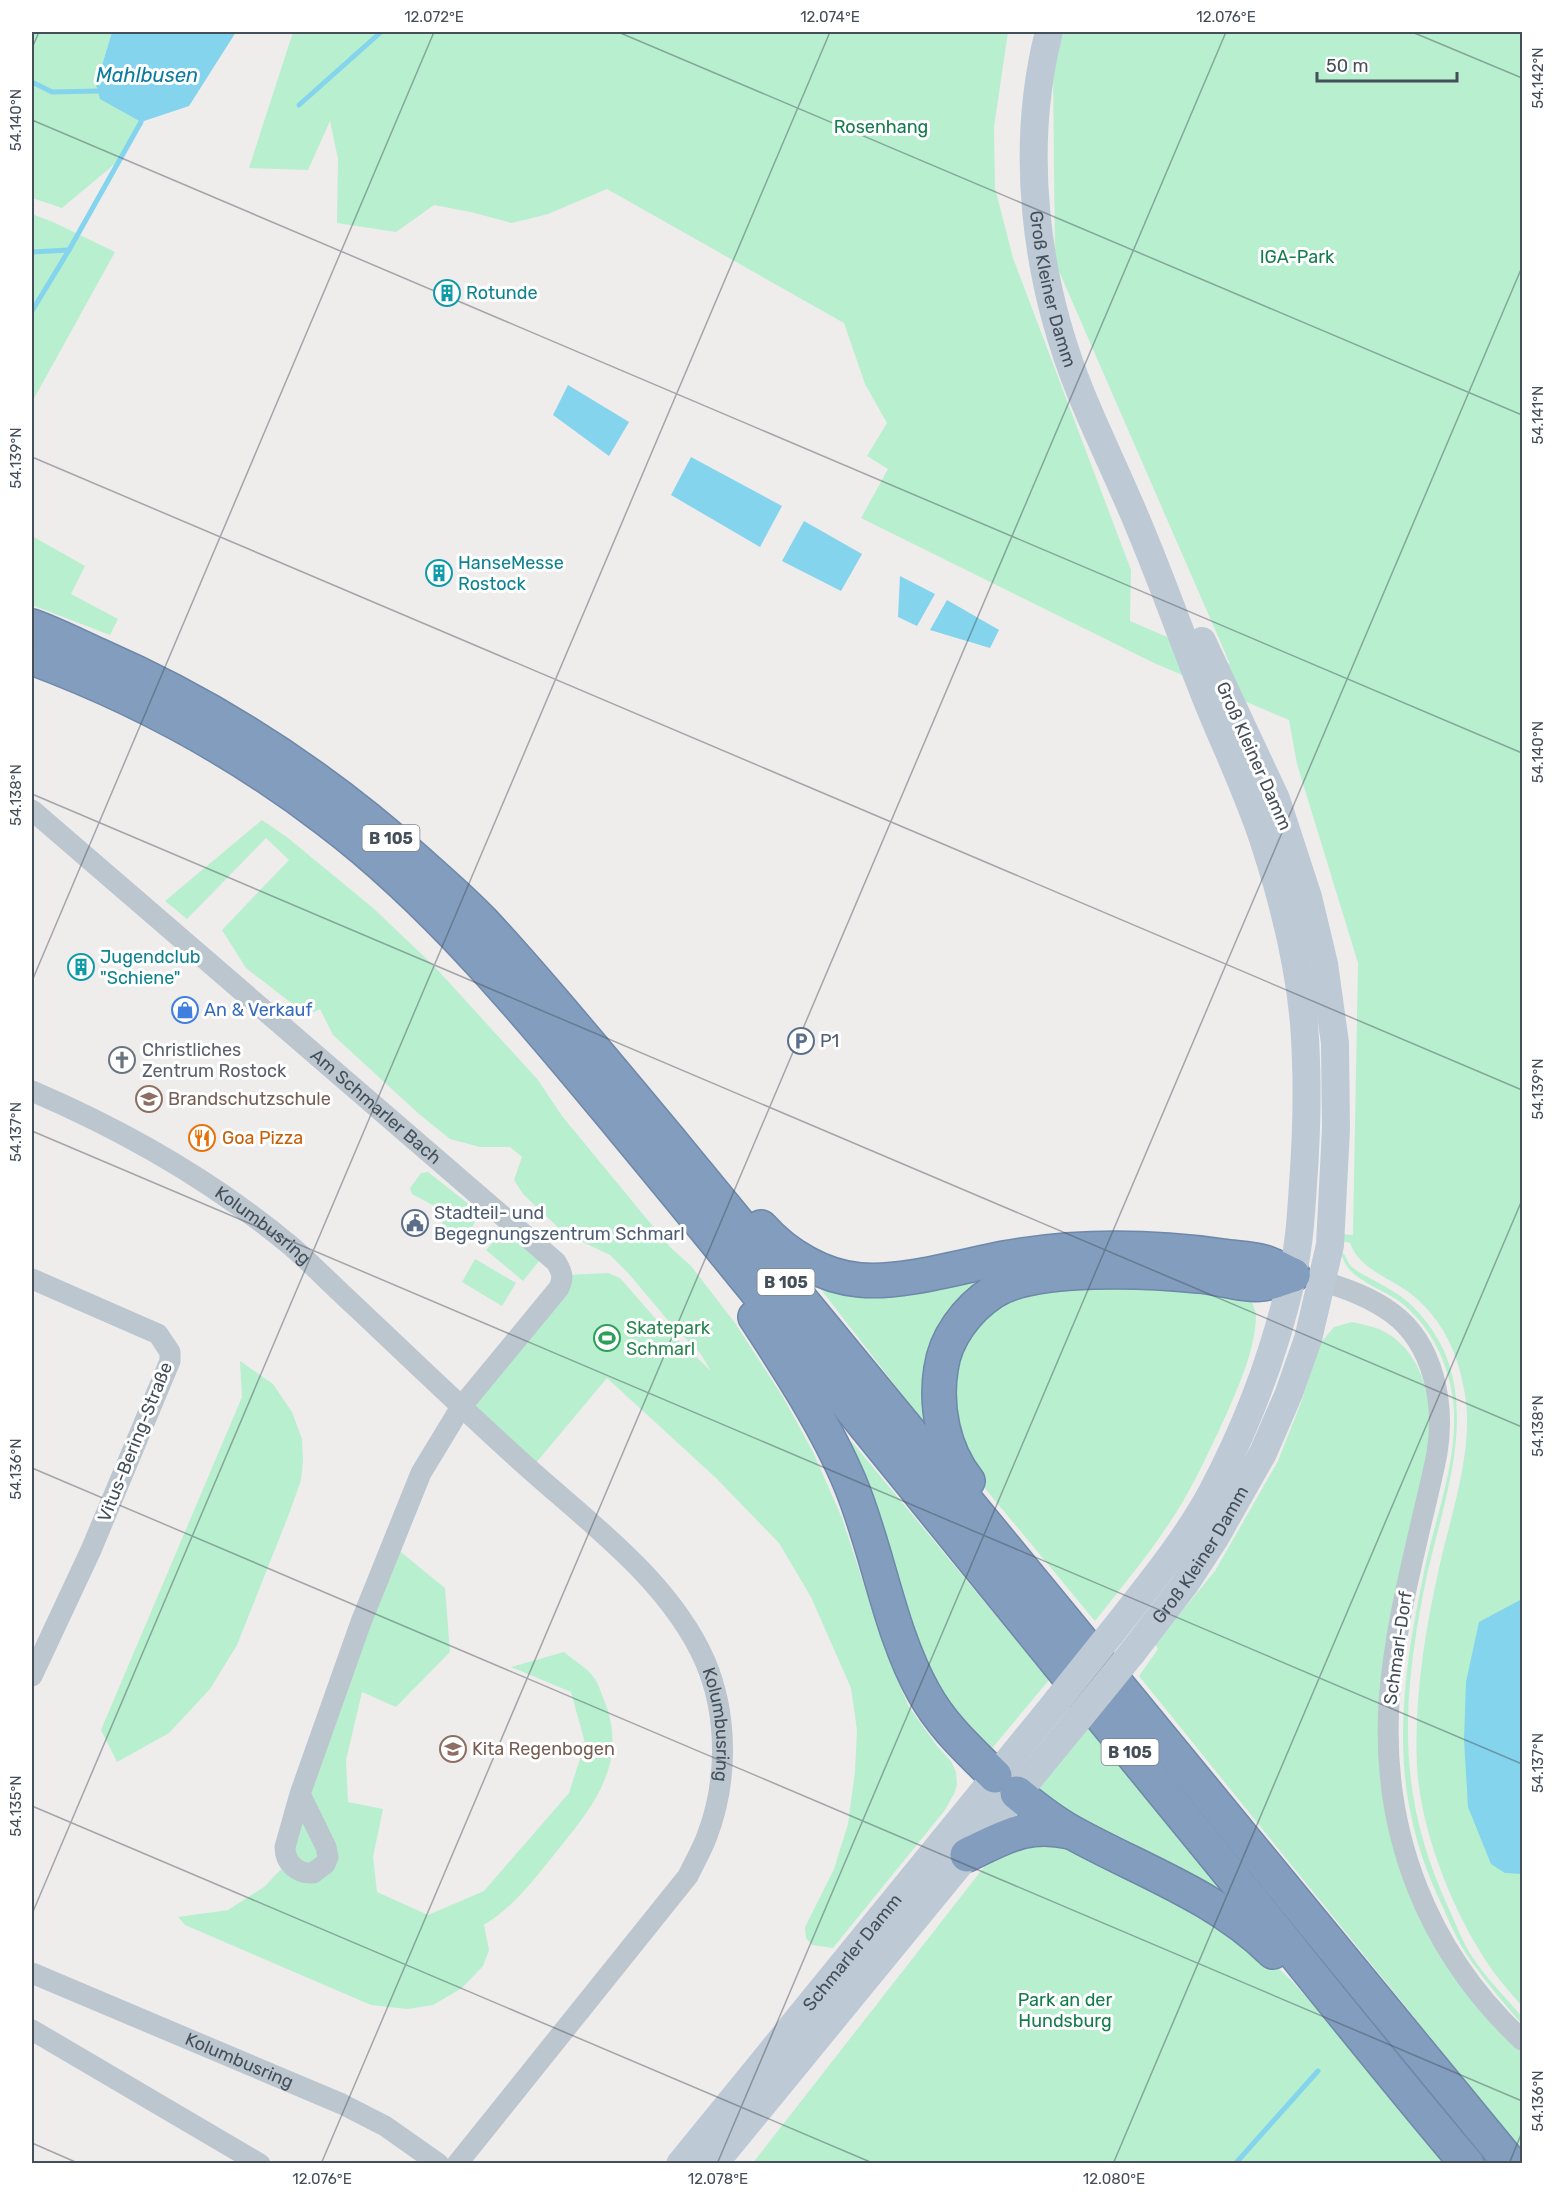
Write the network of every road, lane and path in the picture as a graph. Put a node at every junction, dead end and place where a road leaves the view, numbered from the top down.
1 (1049, 32) edge
2 (32, 626) edge
3 (32, 658) edge
4 (32, 810) edge
5 (32, 1091) edge
6 (674, 1145) junction
7 (731, 1258) junction
8 (1307, 1278) junction
9 (32, 1279) edge
10 (461, 1407) junction
11 (1020, 1568) junction
12 (32, 1676) edge
13 (1006, 1785) junction
14 (300, 1794) dead end
15 (1072, 1833) junction
16 (967, 1855) junction
17 (32, 1973) edge
18 (32, 2030) edge
19 (1522, 2040) edge
20 (1374, 2051) junction
21 (260, 2163) edge
22 (439, 2163) edge
23 (457, 2163) edge
24 (680, 2163) edge
25 (714, 2163) edge
26 (1467, 2163) edge
27 (1510, 2163) edge

1 - 8 street, Groß Kleiner Damm
2 - 6 highway, B 105
3 - 7 highway, B 105
4 - 10 street, Am Schmarler Bach
5 - 10 street, Kolumbusring
6 - 8 highway
6 - 11 highway, B 105
7 - 13 highway
7 - 20 highway, B 105
8 - 11 highway
8 - 13 street, Groß Kleiner Damm, bridge
8 - 13 street, Groß Kleiner Damm, bridge
8 - 19 street, Schmarl-Dorf
9 - 12 street, Vitus-Bering-Straße
10 - 14 street
10 - 23 street, Kolumbusring
11 - 27 highway, B 105
13 - 15 highway
13 - 16 street, Schmarler Damm
13 - 24 street, Schmarler Damm
15 - 16 highway
15 - 20 highway
16 - 25 street, Schmarler Damm
17 - 22 street, Kolumbusring
18 - 21 street
20 - 26 highway, B 105

